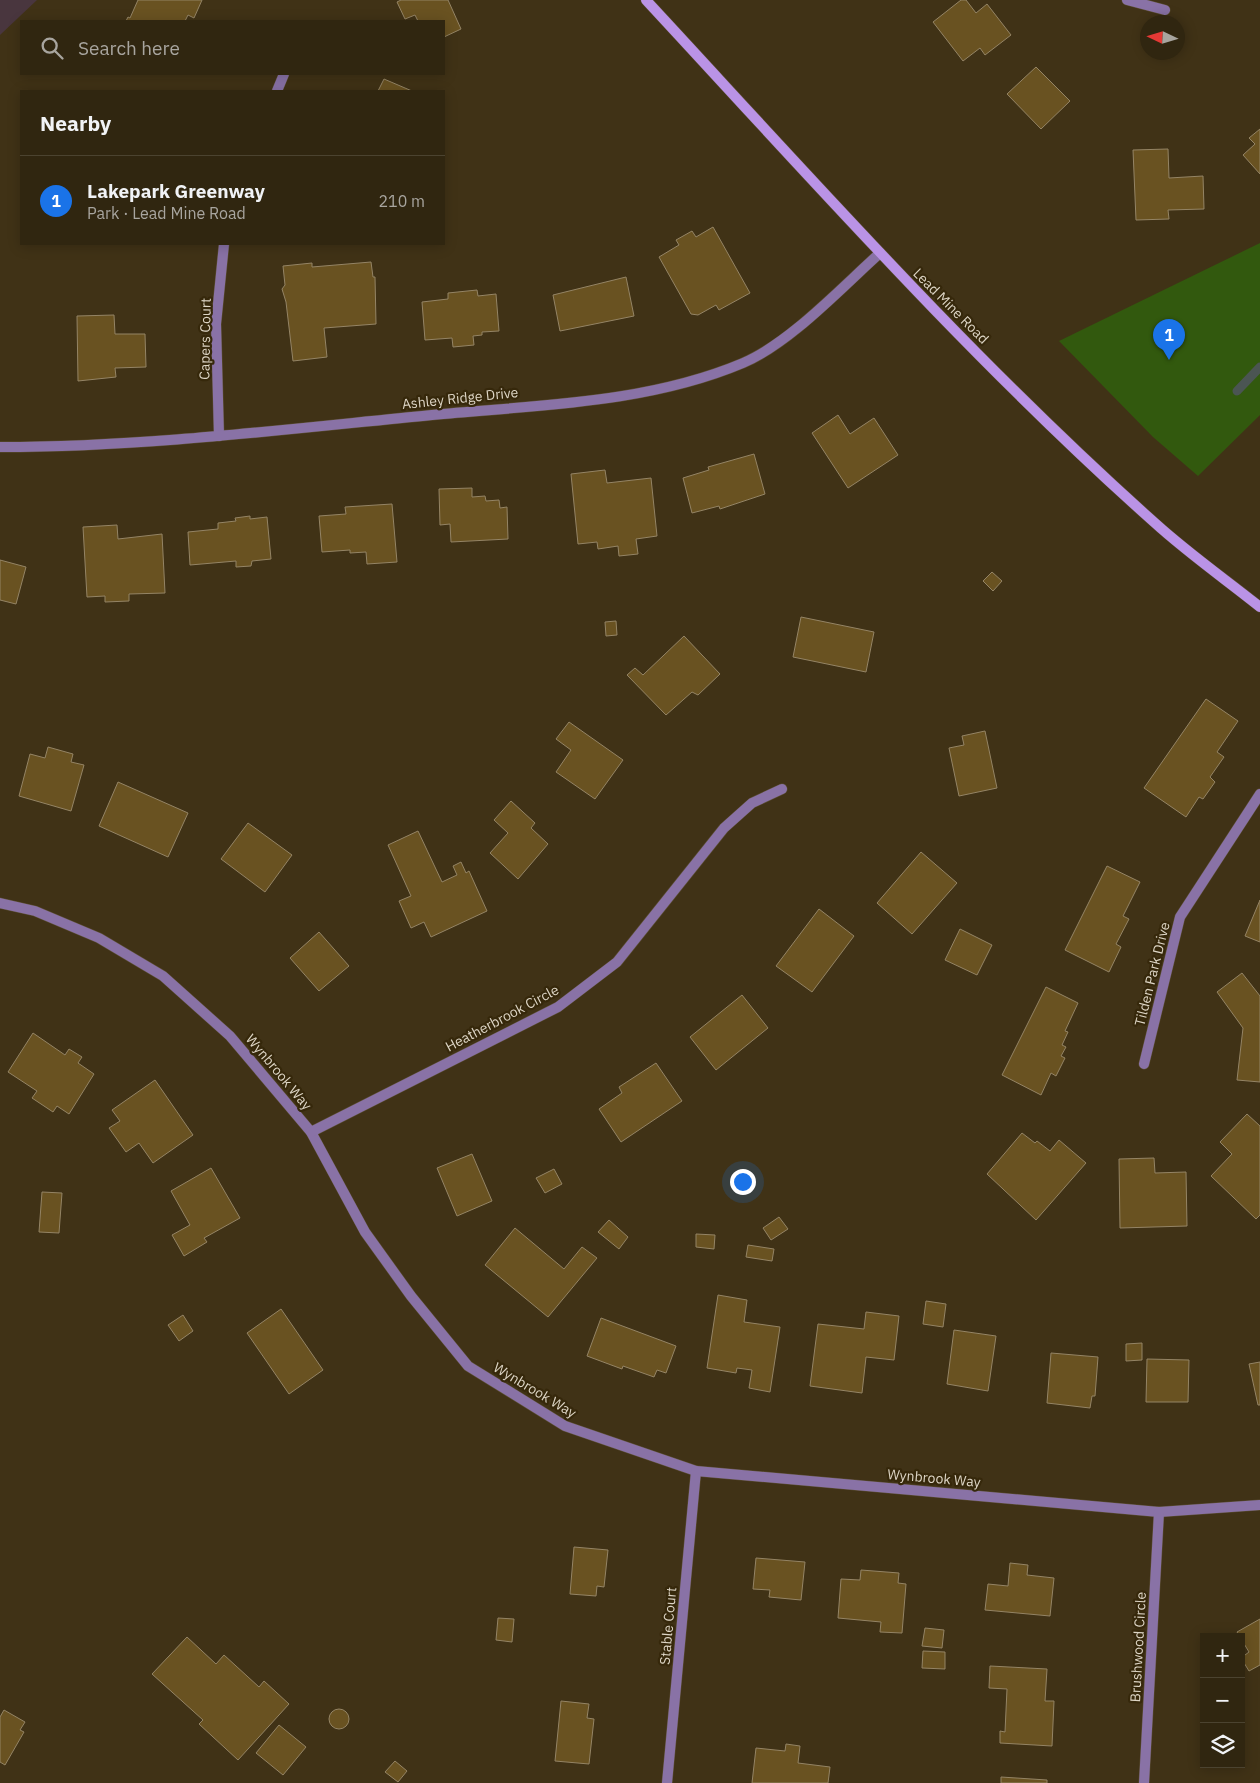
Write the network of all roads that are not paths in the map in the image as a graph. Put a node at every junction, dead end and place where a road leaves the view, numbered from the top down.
1 (646, 0) edge
2 (1126, 0) edge
3 (1165, 10) dead end
4 (284, 75) edge
5 (277, 90) edge
6 (224, 245) edge
7 (880, 253) junction
8 (219, 436) junction
9 (0, 447) edge
10 (1260, 607) edge
11 (782, 789) dead end
12 (1260, 794) edge
13 (0, 903) edge
14 (1144, 1064) dead end
15 (311, 1132) junction
16 (696, 1471) junction
17 (1260, 1505) edge
18 (1159, 1512) junction
19 (667, 1783) edge
20 (1144, 1783) edge

1 - 7 main road, Lead Mine Road
2 - 3 street
4 - 5 street
6 - 8 street, Capers Court
7 - 8 street, Ashley Ridge Drive
7 - 10 main road, Lead Mine Road
8 - 9 street, Ashley Ridge Drive
11 - 15 street, Heatherbrook Circle
12 - 14 street, Tilden Park Drive
13 - 15 street, Wynbrook Way
15 - 16 street, Wynbrook Way
16 - 18 street, Wynbrook Way
16 - 19 street, Stable Court
17 - 18 street, Wynbrook Way
18 - 20 street, Brushwood Circle

